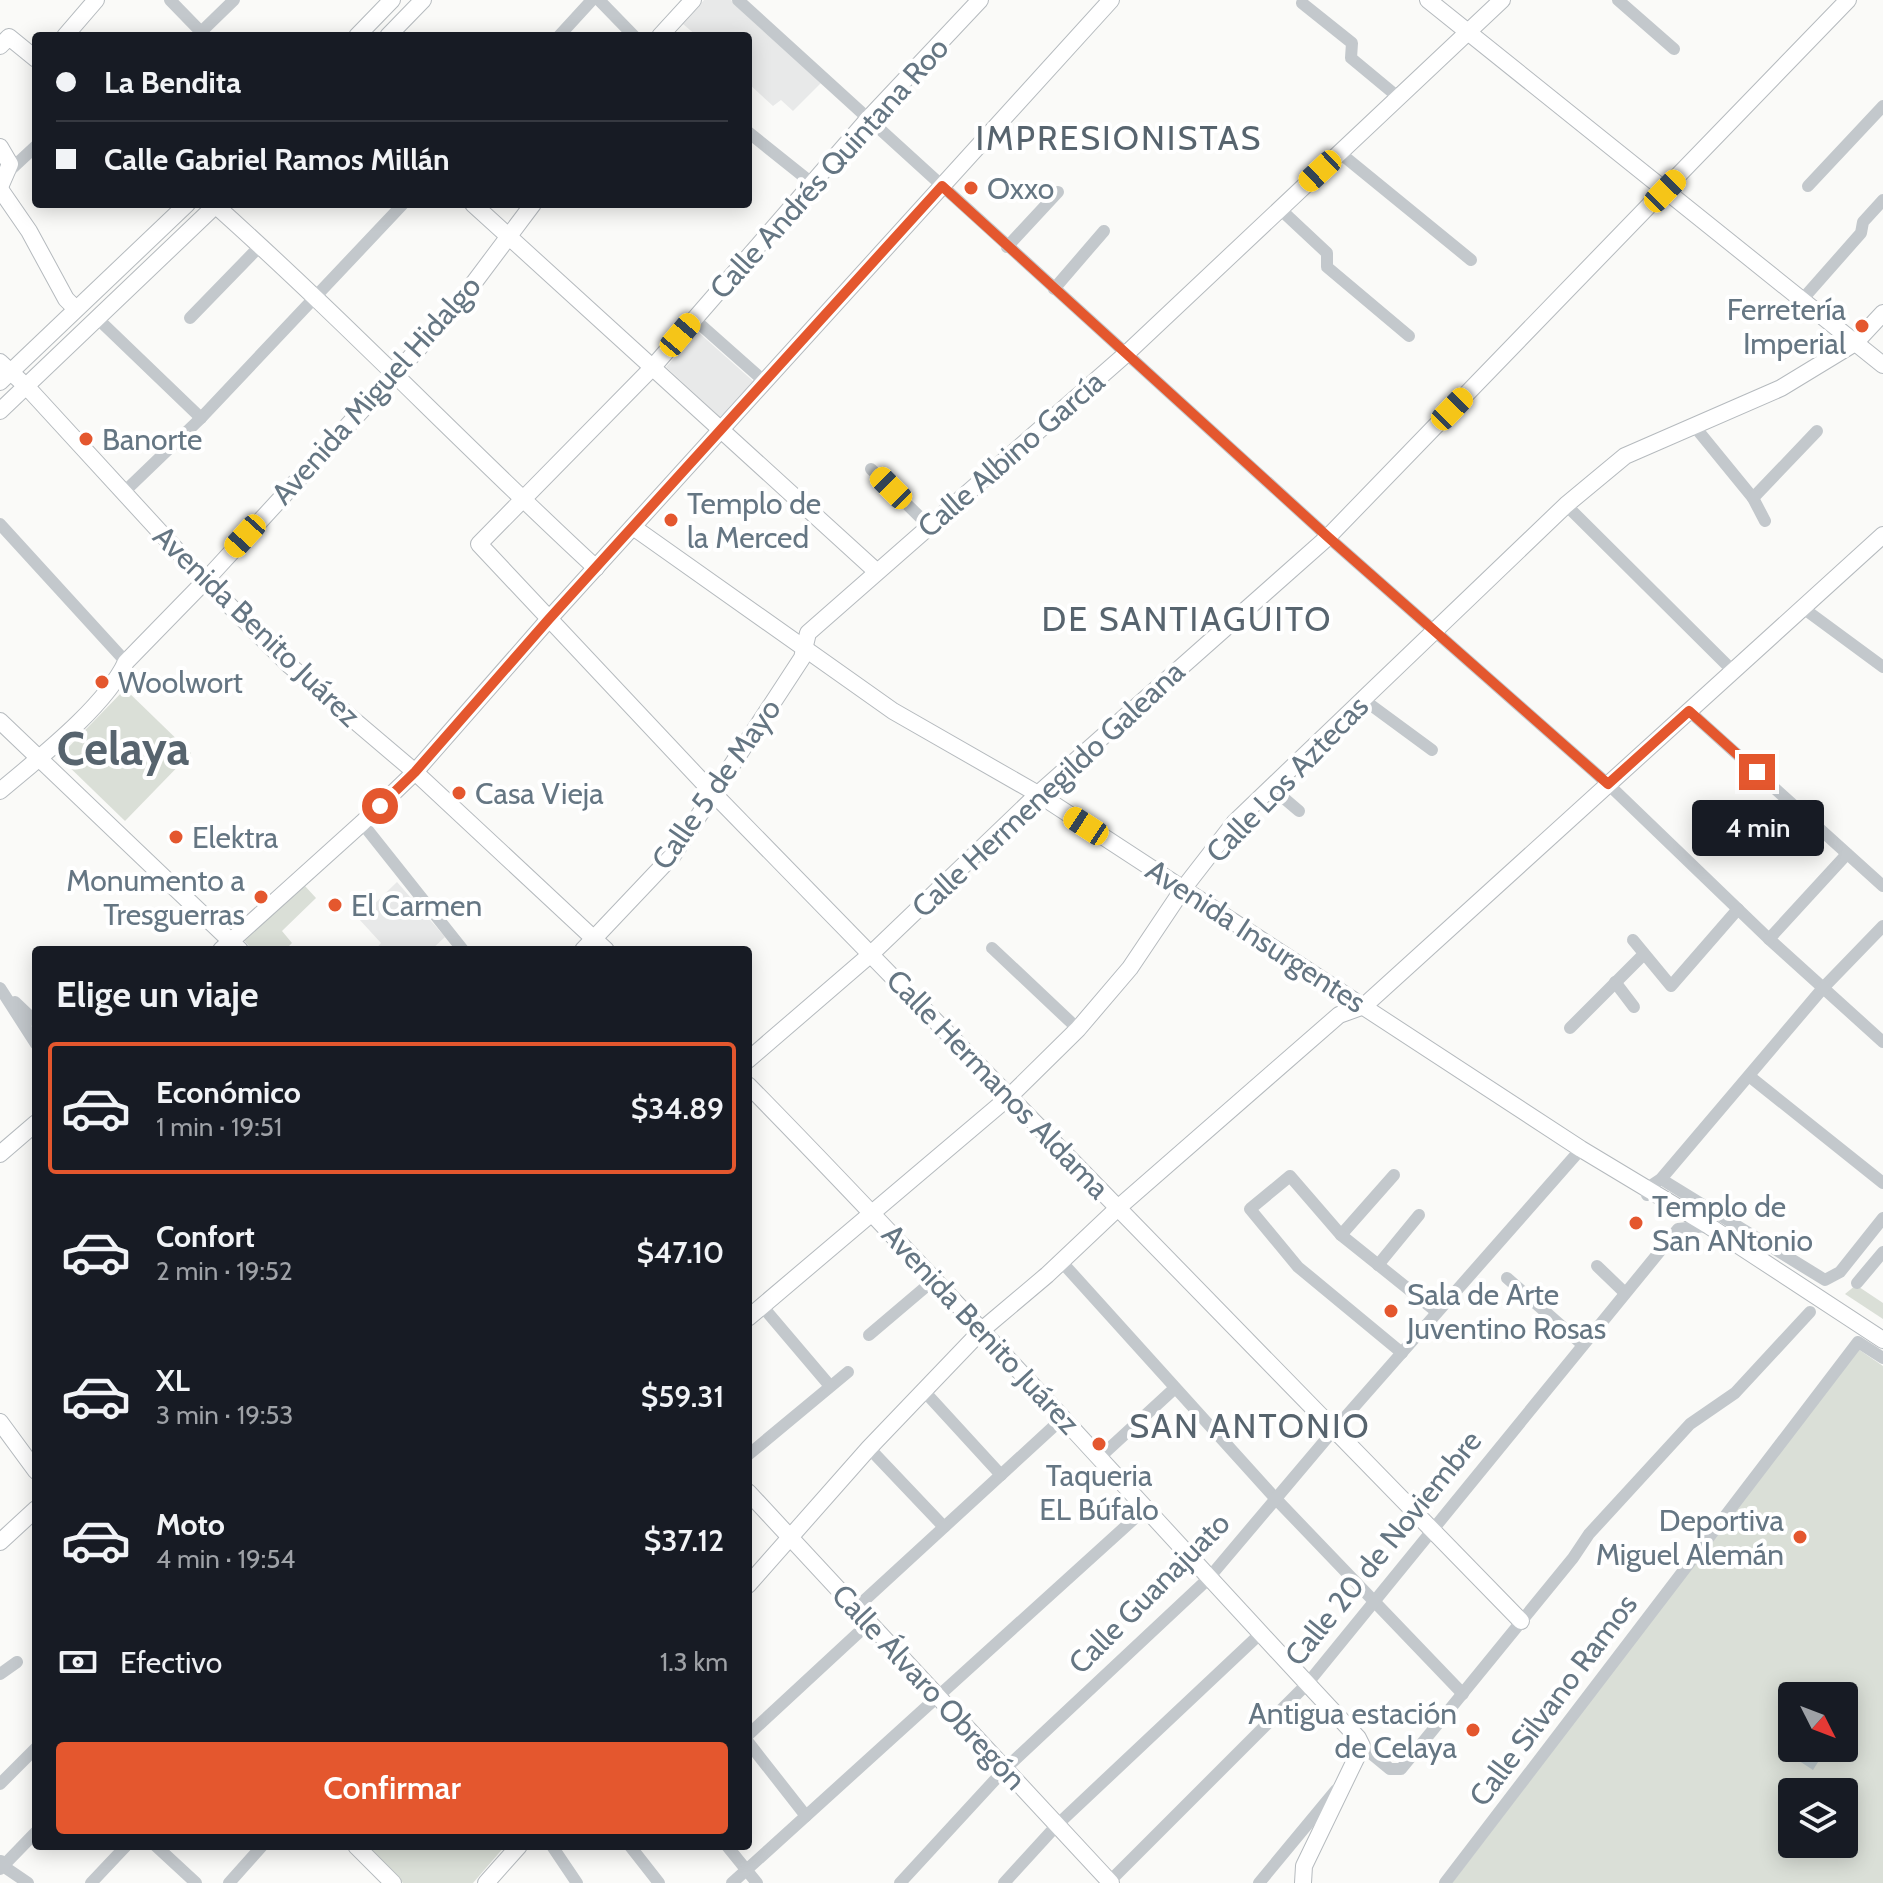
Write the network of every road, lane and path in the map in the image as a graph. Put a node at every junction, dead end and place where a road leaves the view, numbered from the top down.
1 (96, 0) edge
2 (170, 0) edge
3 (234, 0) edge
4 (392, 0) edge
5 (423, 0) edge
6 (592, 0) edge
7 (599, 0) edge
8 (693, 0) edge
9 (738, 0) edge
10 (980, 0) edge
11 (1111, 0) edge
12 (1428, 0) edge
13 (1502, 0) edge
14 (1618, 0) edge
15 (1848, 0) edge
16 (1302, 3) dead end
17 (68, 32) edge
18 (201, 32) edge
19 (205, 32) edge
20 (361, 32) edge
21 (392, 32) edge
22 (563, 32) edge
23 (630, 32) edge
24 (664, 32) edge
25 (1469, 33) junction
26 (3, 38) edge
27 (1674, 49) dead end
28 (32, 56) edge
29 (1398, 97) junction
30 (1883, 106) edge
31 (869, 118) junction
32 (752, 135) edge
33 (0, 147) edge
34 (32, 150) edge
35 (1340, 153) junction
36 (1, 184) edge
37 (813, 184) junction
38 (942, 186) junction
39 (1808, 186) dead end
40 (1665, 191) junction
41 (1058, 192) dead end
42 (1883, 200) edge
43 (183, 208) edge
44 (212, 208) edge
45 (220, 208) edge
46 (399, 208) edge
47 (477, 208) edge
48 (530, 208) edge
49 (1280, 209) junction
50 (1104, 231) dead end
51 (509, 237) junction
52 (260, 246) junction
53 (1007, 247) junction
54 (1471, 260) dead end
55 (1054, 289) junction
56 (315, 297) junction
57 (1801, 301) junction
58 (76, 309) junction
59 (1883, 313) edge
60 (190, 318) dead end
61 (98, 319) junction
62 (694, 319) junction
63 (1409, 336) dead end
64 (1855, 343) junction
65 (1126, 354) junction
66 (1883, 365) edge
67 (652, 368) junction
68 (3, 372) edge
69 (393, 375) junction
70 (764, 381) junction
71 (27, 387) junction
72 (0, 411) edge
73 (201, 418) junction
74 (1695, 427) junction
75 (719, 430) junction
76 (1817, 431) dead end
77 (871, 469) dead end
78 (123, 493) junction
79 (1753, 498) junction
80 (523, 501) junction
81 (1566, 505) junction
82 (1765, 521) dead end
83 (0, 524) edge
84 (929, 526) junction
85 (633, 527) junction
86 (1883, 535) edge
87 (1328, 537) junction
88 (479, 544) joint
89 (596, 568) junction
90 (876, 571) junction
91 (205, 581) junction
92 (1803, 608) junction
93 (549, 619) junction
94 (1436, 632) junction
95 (804, 646) junction
96 (126, 662) junction
97 (1883, 667) edge
98 (1733, 671) junction
99 (1364, 700) junction
100 (1689, 711) junction
101 (0, 721) edge
102 (1432, 750) dead end
103 (38, 759) junction
104 (415, 772) junction
105 (1608, 784) junction
106 (1272, 788) junction
107 (0, 791) edge
108 (713, 793) junction
109 (1038, 794) junction
110 (1299, 811) dead end
111 (362, 823) junction
112 (1847, 854) junction
113 (1883, 886) edge
114 (1183, 889) junction
115 (1738, 909) junction
116 (1883, 926) edge
117 (453, 939) junction
118 (1769, 939) junction
119 (1633, 940) dead end
120 (230, 946) edge
121 (232, 946) edge
122 (446, 946) edge
123 (459, 946) edge
124 (594, 946) edge
125 (992, 948) dead end
126 (871, 954) junction
127 (1644, 954) junction
128 (1615, 982) junction
129 (0, 988) edge
130 (1823, 988) junction
131 (1364, 1006) junction
132 (1634, 1007) dead end
133 (32, 1018) edge
134 (1570, 1028) dead end
135 (1078, 1029) junction
136 (32, 1038) edge
137 (1882, 1039) edge
138 (752, 1057) edge
139 (1749, 1076) junction
140 (752, 1089) edge
141 (1009, 1097) junction
142 (32, 1126) edge
143 (1581, 1149) junction
144 (0, 1154) edge
145 (1394, 1175) dead end
146 (1661, 1179) junction
147 (1883, 1183) edge
148 (1646, 1189) junction
149 (1119, 1207) junction
150 (872, 1211) junction
151 (1419, 1215) dead end
152 (1883, 1218) edge
153 (1709, 1226) junction
154 (1678, 1229) junction
155 (1341, 1235) junction
156 (1883, 1252) edge
157 (1060, 1260) junction
158 (1378, 1265) junction
159 (1597, 1266) dead end
160 (1507, 1278) dead end
161 (935, 1279) junction
162 (1857, 1283) dead end
163 (1625, 1293) junction
164 (762, 1306) junction
165 (1437, 1312) junction
166 (1810, 1312) dead end
167 (752, 1315) edge
168 (983, 1329) junction
169 (869, 1335) dead end
170 (1883, 1340) edge
171 (1583, 1345) junction
172 (1402, 1353) junction
173 (1883, 1358) edge
174 (848, 1372) dead end
175 (830, 1386) junction
176 (1175, 1388) junction
177 (924, 1391) junction
178 (1064, 1417) junction
179 (0, 1422) edge
180 (1333, 1431) junction
181 (869, 1448) junction
182 (752, 1452) edge
183 (1100, 1457) junction
184 (32, 1466) edge
185 (1001, 1475) junction
186 (752, 1496) edge
187 (1275, 1498) junction
188 (1146, 1508) junction
189 (32, 1513) edge
190 (944, 1527) junction
191 (1431, 1530) junction
192 (789, 1536) junction
193 (0, 1542) edge
194 (1208, 1579) junction
195 (752, 1580) edge
196 (1373, 1603) junction
197 (856, 1608) junction
198 (1521, 1621) junction
199 (869, 1623) junction
200 (1260, 1634) junction
201 (17, 1662) dead end
202 (0, 1674) edge
203 (1307, 1684) junction
204 (1463, 1694) junction
205 (938, 1696) junction
206 (752, 1731) edge
207 (1362, 1746) junction
208 (752, 1747) edge
209 (32, 1752) edge
210 (1005, 1769) junction
211 (1346, 1778) junction
212 (0, 1784) edge
213 (806, 1816) junction
214 (1057, 1825) junction
215 (32, 1836) edge
216 (122, 1850) edge
217 (160, 1850) edge
218 (258, 1850) edge
219 (360, 1850) edge
220 (515, 1850) edge
221 (555, 1850) edge
222 (633, 1850) edge
223 (730, 1850) edge
224 (1, 1864) edge
225 (746, 1870) junction
226 (1109, 1882) edge
227 (28, 1883) edge
228 (91, 1883) edge
229 (196, 1883) edge
230 (229, 1883) edge
231 (393, 1883) edge
232 (486, 1883) edge
233 (577, 1883) edge
234 (659, 1883) edge
235 (732, 1883) edge
236 (757, 1883) edge
237 (900, 1883) edge
238 (1004, 1883) edge
239 (1259, 1883) edge
240 (1303, 1883) edge
241 (1445, 1883) edge

1 - 17 main road
2 - 18 street
3 - 19 street
4 - 20 main road
5 - 21 main road
6 - 22 street
7 - 23 street
8 - 24 main road
9 - 31 street
10 - 31 main road, Calle Andrés Quintana Roo
11 - 38 main road
12 - 25 main road
13 - 25 main road, Calle Albino García
14 - 27 street
15 - 40 main road, Calle Hermenegildo Galeana
16 - 29 street
25 - 29 main road, Calle Albino García
25 - 40 main road
26 - 28 main road
29 - 35 main road, Calle Albino García
30 - 39 street
31 - 37 main road, Calle Andrés Quintana Roo
31 - 38 street
32 - 37 street
33 - 36 main road
34 - 36 street
35 - 49 main road, Calle Albino García
35 - 54 street
36 - 58 main road
37 - 62 main road, Calle Andrés Quintana Roo
38 - 53 street
38 - 70 main road
40 - 57 main road
40 - 87 main road, Calle Hermenegildo Galeana
41 - 53 street
42 - 57 street
43 - 58 main road
44 - 61 main road
45 - 52 main road
46 - 56 street
47 - 51 main road
48 - 51 main road, Avenida Miguel Hidalgo
49 - 63 street
49 - 65 main road, Calle Albino García
50 - 55 street
51 - 67 main road
51 - 69 main road, Avenida Miguel Hidalgo
52 - 56 main road
52 - 60 street
53 - 55 street
55 - 65 street
56 - 69 main road
56 - 73 street
57 - 64 main road
58 - 68 main road
59 - 64 main road, Calle Los Aztecas
61 - 71 main road
61 - 73 street
62 - 67 main road, Calle Andrés Quintana Roo
62 - 70 street
64 - 66 main road
64 - 74 main road, Calle Los Aztecas
65 - 84 main road, Calle Albino García
65 - 87 street
67 - 75 main road
67 - 80 main road, Calle Andrés Quintana Roo
68 - 71 main road, Avenida Benito Juárez
69 - 80 main road
69 - 91 main road, Avenida Miguel Hidalgo
70 - 75 main road
71 - 72 main road
71 - 78 main road, Avenida Benito Juárez
73 - 78 street
74 - 79 street
74 - 81 main road, Calle Los Aztecas
75 - 85 main road
75 - 90 main road
76 - 79 street
77 - 84 street
78 - 91 main road, Avenida Benito Juárez
79 - 82 street
80 - 88 main road, Calle Andrés Quintana Roo
80 - 89 main road
81 - 94 main road, Calle Los Aztecas
81 - 98 street
83 - 96 street
84 - 90 main road, Calle Albino García
85 - 89 main road
85 - 95 main road, Avenida Insurgentes
86 - 92 main road
87 - 94 street
87 - 109 main road, Calle Hermenegildo Galeana
88 - 93 main road, Calle Hermanos Aldama
89 - 93 main road
90 - 95 main road, Calle Albino García
91 - 96 main road, Avenida Miguel Hidalgo
91 - 104 main road, Avenida Benito Juárez
92 - 97 street
92 - 98 main road
93 - 104 main road
93 - 108 main road, Calle Hermanos Aldama
94 - 99 main road, Calle Los Aztecas
94 - 105 street
95 - 108 main road, Calle 5 de Mayo
95 - 109 main road, Avenida Insurgentes
96 - 103 main road, Avenida Miguel Hidalgo
98 - 100 main road
99 - 102 street
99 - 106 main road, Calle Los Aztecas
100 - 105 main road
100 - 112 street
101 - 103 main road
103 - 107 main road, Avenida Miguel Hidalgo
103 - 120 main road
104 - 111 main road
104 - 124 main road, Avenida Benito Juárez
105 - 115 street
105 - 131 main road
106 - 110 street
106 - 114 main road, Calle Los Aztecas
108 - 124 main road, Calle 5 de Mayo
108 - 126 main road, Calle Hermanos Aldama
109 - 114 main road, Avenida Insurgentes
109 - 126 main road, Calle Hermenegildo Galeana
111 - 117 street
111 - 121 main road
112 - 113 street
112 - 118 street
114 - 131 main road, Avenida Insurgentes
114 - 135 main road, Calle Los Aztecas
115 - 118 street
115 - 127 street
116 - 130 street
117 - 122 street
117 - 123 street
118 - 130 street
119 - 127 street
125 - 135 street
126 - 138 main road, Calle Hermenegildo Galeana
126 - 141 main road, Calle Hermanos Aldama
127 - 128 street
128 - 132 street
128 - 134 street
129 - 133 street
129 - 136 street
130 - 137 street
130 - 139 street
131 - 143 main road, Avenida Insurgentes
131 - 149 main road
135 - 141 main road, Calle Los Aztecas
139 - 146 street
139 - 147 street
140 - 150 main road, Avenida Benito Juárez
141 - 149 main road, Calle Hermanos Aldama
141 - 150 main road, Calle Los Aztecas
142 - 144 main road
143 - 148 main road, Avenida Insurgentes
143 - 165 street, Calle Guanajuato
145 - 155 street
146 - 148 street
146 - 152 street
148 - 153 main road, Avenida Insurgentes
148 - 154 street
149 - 157 main road
149 - 180 main road, Calle Hermanos Aldama
150 - 161 main road, Avenida Benito Juárez
150 - 164 main road, Calle Los Aztecas
151 - 158 street
153 - 154 street
153 - 170 main road, Avenida Insurgentes
154 - 163 street, Calle 20 de Noviembre
155 - 158 street
155 - 172 street
156 - 162 street
157 - 168 main road
157 - 176 street
158 - 165 street
159 - 163 street
160 - 171 street
161 - 168 main road, Avenida Benito Juárez
161 - 169 street
163 - 171 street, Calle 20 de Noviembre
164 - 167 main road, Calle Los Aztecas
164 - 175 street
165 - 172 street, Calle Guanajuato
166 - 198 street
168 - 177 main road
168 - 178 main road, Avenida Benito Juárez
171 - 191 street, Calle 20 de Noviembre
172 - 180 street, Calle Guanajuato
173 - 241 street, Calle Silvano Ramos
174 - 175 street
175 - 182 street
176 - 183 street
176 - 187 street
177 - 181 main road
177 - 185 street
178 - 183 main road, Avenida Benito Juárez
178 - 185 street
179 - 184 main road
180 - 187 street, Calle Guanajuato
180 - 191 main road, Calle Hermanos Aldama
181 - 190 street
181 - 192 main road
183 - 188 main road, Avenida Benito Juárez
185 - 190 street
186 - 192 main road, Calle Álvaro Obregón
187 - 194 street, Calle Guanajuato
187 - 196 street
188 - 194 main road, Avenida Benito Juárez
188 - 205 street
189 - 193 main road
190 - 197 street
191 - 196 street, Calle 20 de Noviembre
191 - 198 main road, Calle Hermanos Aldama
192 - 195 main road
192 - 197 main road, Calle Álvaro Obregón
194 - 200 main road, Avenida Benito Juárez
194 - 210 street, Calle Guanajuato
196 - 203 street, Calle 20 de Noviembre
196 - 204 street
197 - 199 main road, Calle Álvaro Obregón
198 - 204 street
199 - 205 main road, Calle Álvaro Obregón
199 - 206 street
200 - 203 main road, Avenida Benito Juárez
200 - 214 street
201 - 202 street
203 - 207 main road, Avenida Benito Juárez
203 - 226 street, Calle 20 de Noviembre
204 - 207 street
205 - 210 main road, Calle Álvaro Obregón
205 - 213 street
207 - 211 main road
208 - 213 street
209 - 212 street
210 - 214 main road, Calle Álvaro Obregón
210 - 237 street, Calle Guanajuato
211 - 239 street
211 - 240 main road
213 - 225 street
214 - 226 main road, Calle Álvaro Obregón
214 - 238 street
215 - 224 street
216 - 228 street
217 - 229 street
218 - 230 street
219 - 231 main road
220 - 232 main road
221 - 233 street
222 - 234 street
223 - 225 street
224 - 227 street
225 - 235 street
225 - 236 street

